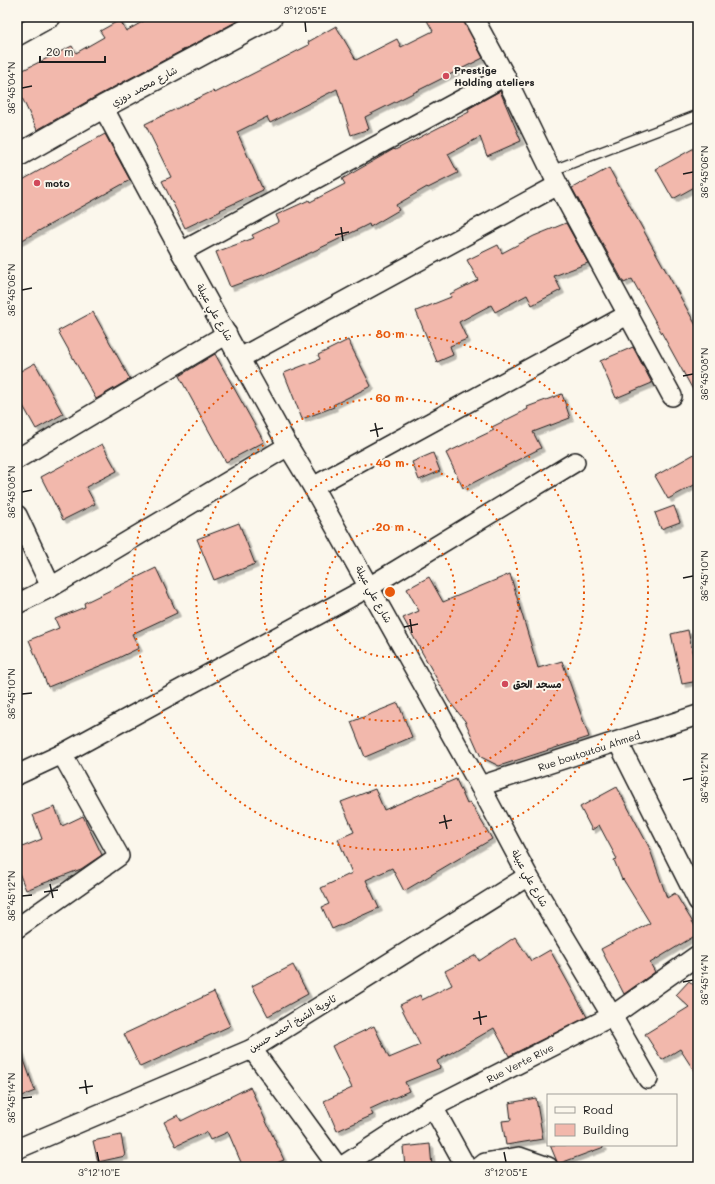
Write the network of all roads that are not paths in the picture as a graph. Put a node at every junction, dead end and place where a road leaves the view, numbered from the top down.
1 (51, 17) edge
2 (271, 17) edge
3 (473, 17) edge
4 (17, 36) edge
5 (505, 76) junction
6 (103, 108) junction
7 (698, 115) edge
8 (17, 156) edge
9 (555, 178) junction
10 (181, 252) junction
11 (629, 314) junction
12 (227, 334) junction
13 (240, 358) junction
14 (672, 396) dead end
15 (288, 446) junction
16 (17, 459) edge
17 (575, 462) dead end
18 (313, 487) junction
19 (17, 514) edge
20 (52, 587) junction
21 (369, 587) junction
22 (17, 604) edge
23 (698, 715) edge
24 (618, 742) junction
25 (62, 754) junction
26 (17, 775) edge
27 (480, 786) junction
28 (528, 876) junction
29 (698, 901) edge
30 (17, 928) edge
31 (698, 955) edge
32 (612, 1016) junction
33 (252, 1049) junction
34 (648, 1079) dead end
35 (433, 1107) junction
36 (17, 1149) edge
37 (339, 1167) edge
38 (466, 1167) edge
39 (480, 1167) edge
40 (548, 1167) edge

1 - 4 street
2 - 6 street, شارع محمد دوزي
3 - 5 street
5 - 9 street
5 - 10 street
6 - 8 street, شارع محمد دوزي
6 - 10 street, شارع علي عبيلة
7 - 9 lane
9 - 11 street
9 - 13 street
10 - 12 street, شارع علي عبيلة
11 - 14 street
11 - 18 street
12 - 13 street, شارع علي عبيلة
12 - 16 street
13 - 15 street, شارع علي عبيلة
15 - 18 street, شارع علي عبيلة
15 - 20 street
17 - 21 street
18 - 21 street, شارع علي عبيلة
19 - 20 street
20 - 22 street
21 - 25 street
21 - 27 street, شارع علي عبيلة
23 - 24 street, Rue boutoutou Ahmed
24 - 27 street, Rue boutoutou Ahmed
24 - 29 street
25 - 26 street
25 - 30 street
27 - 28 street, شارع علي عبيلة
28 - 32 street, شارع علي عبيلة
28 - 33 street, ثانوية الشيخ أحمد حسين
31 - 32 street, Rue Verte Rive
32 - 34 street, شارع علي عبيلة
32 - 35 street, Rue Verte Rive
33 - 36 street, ثانوية الشيخ أحمد حسين
33 - 37 street
35 - 37 street, Rue Verte Rive
35 - 38 street
39 - 40 street

